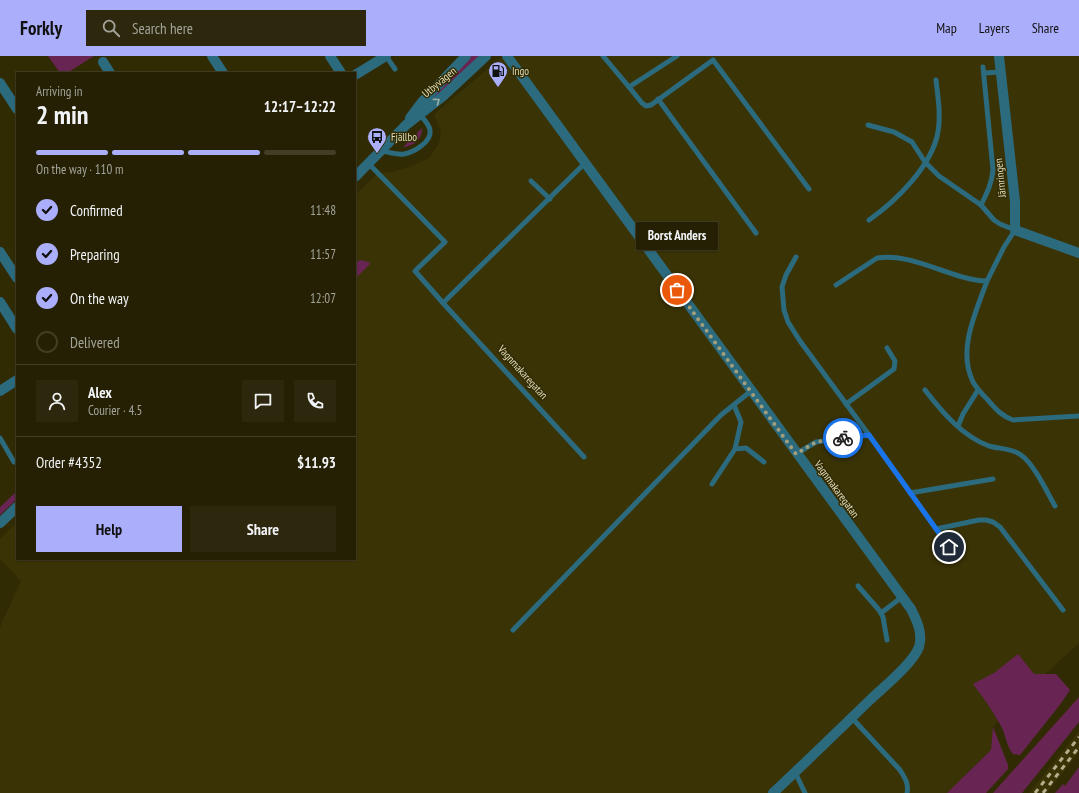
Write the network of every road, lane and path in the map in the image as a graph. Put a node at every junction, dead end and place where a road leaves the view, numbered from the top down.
1 (212, 56) edge
2 (330, 56) edge
3 (386, 56) edge
4 (466, 56) edge
5 (486, 56) edge
6 (507, 56) edge
7 (603, 56) edge
8 (677, 56) edge
9 (999, 56) edge
10 (103, 62) dead end
11 (983, 67) dead end
12 (395, 69) dead end
13 (109, 72) edge
14 (222, 72) edge
15 (340, 72) edge
16 (1001, 72) junction
17 (984, 73) junction
18 (356, 74) edge
19 (936, 80) dead end
20 (0, 83) edge
21 (629, 88) junction
22 (658, 99) junction
23 (16, 107) edge
24 (418, 112) junction
25 (868, 125) dead end
26 (381, 151) junction
27 (925, 162) junction
28 (585, 163) junction
29 (368, 164) junction
30 (356, 176) edge
31 (531, 181) dead end
32 (809, 189) dead end
33 (550, 199) junction
34 (981, 204) junction
35 (869, 220) dead end
36 (1015, 230) junction
37 (756, 233) dead end
38 (0, 252) edge
39 (1079, 253) edge
40 (796, 257) dead end
41 (16, 276) edge
42 (987, 281) junction
43 (836, 285) dead end
44 (0, 302) edge
45 (443, 303) junction
46 (16, 327) edge
47 (887, 348) dead end
48 (16, 381) edge
49 (925, 390) dead end
50 (978, 390) junction
51 (0, 391) edge
52 (751, 391) junction
53 (846, 404) junction
54 (734, 405) junction
55 (1079, 416) edge
56 (958, 426) junction
57 (869, 435) junction
58 (0, 438) edge
59 (735, 449) junction
60 (796, 454) junction
61 (584, 457) dead end
62 (14, 462) dead end
63 (764, 462) dead end
64 (994, 479) dead end
65 (712, 484) dead end
66 (910, 493) junction
67 (1055, 506) dead end
68 (16, 508) edge
69 (0, 523) edge
70 (936, 529) junction
71 (949, 547) dead end
72 (858, 586) dead end
73 (902, 597) junction
74 (1063, 610) dead end
75 (881, 613) junction
76 (513, 630) dead end
77 (887, 640) dead end
78 (852, 718) junction
79 (795, 772) junction
80 (773, 793) edge
81 (805, 793) edge
82 (907, 793) edge

1 - 14 street
2 - 15 street
3 - 12 lane
3 - 18 street
4 - 24 street, Utbyvägen
24 -> 5 street, Utbyvägen
6 - 28 street, Vagnmakaregatan
7 - 21 lane
8 - 21 lane
9 - 16 street, Järnringen
10 - 13 street
11 - 17 lane
16 - 17 lane
16 - 36 street, Järnringen
17 - 34 lane
19 - 27 lane
20 - 23 street
21 - 22 lane
22 - 32 lane
22 - 37 lane
24 - 26 street, Utbyvägen
24 - 26 lane
25 - 27 lane
26 - 29 street, Utbyvägen
27 - 34 lane
27 - 35 lane
28 - 33 lane
28 - 52 street, Vagnmakaregatan
29 - 30 street, Utbyvägen
29 - 45 lane, Vagnmakaregatan
31 - 33 lane
33 - 45 lane
34 - 36 lane
36 - 39 street
36 - 42 lane
38 - 41 street
40 - 53 lane
42 - 43 lane
42 - 50 lane
44 - 46 street
45 - 61 lane, Vagnmakaregatan
47 - 53 lane
48 - 51 street
49 - 56 lane
50 - 55 lane
50 - 56 lane
52 - 54 lane
52 - 60 street, Vagnmakaregatan
53 - 57 lane
54 - 59 lane
54 - 76 lane
56 - 67 lane
57 - 60 lane
57 - 66 lane
58 - 62 lane
59 - 63 lane
59 - 65 lane
60 - 73 street, Vagnmakaregatan
64 - 66 lane
66 - 70 lane
68 - 69 street
70 - 71 lane
70 - 74 lane
72 - 75 lane
73 - 75 lane
73 - 78 street, Vagnmakaregatan
75 - 77 lane
78 - 79 street, Vagnmakaregatan
78 - 82 lane
79 - 80 street, Vagnmakaregatan
79 - 81 lane

